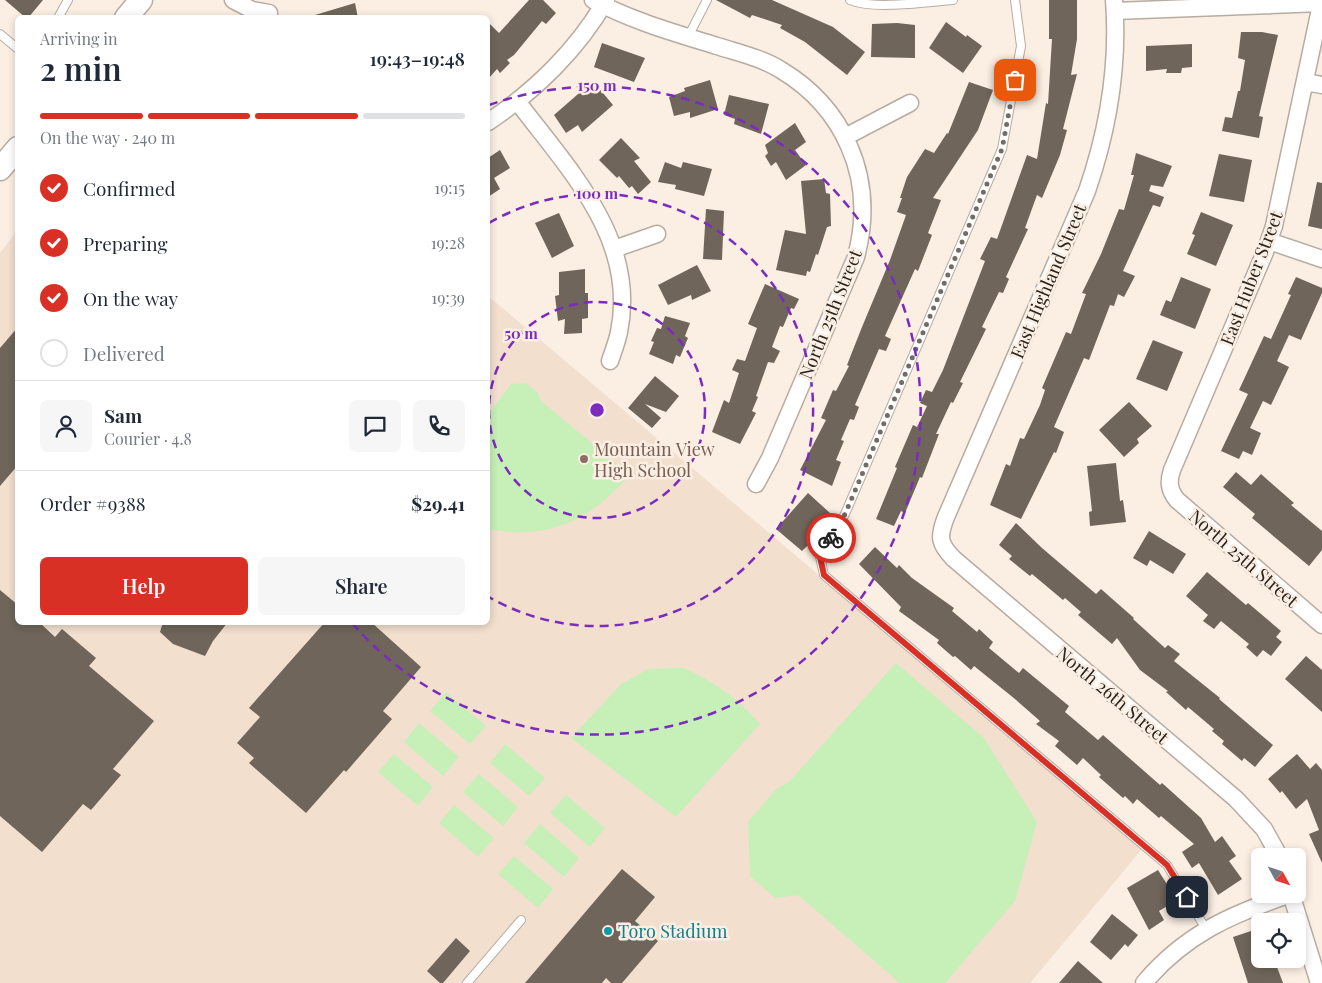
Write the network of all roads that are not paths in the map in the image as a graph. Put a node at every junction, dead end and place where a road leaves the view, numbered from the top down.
1 (68, 0) edge
2 (141, 0) edge
3 (233, 0) edge
4 (707, 0) edge
5 (850, 0) edge
6 (953, 0) edge
7 (1015, 0) edge
8 (601, 2) edge
9 (1322, 2) edge
10 (1114, 5) edge
11 (269, 13) dead end
12 (60, 15) edge
13 (128, 15) edge
14 (0, 34) edge
15 (688, 37) junction
16 (15, 46) edge
17 (1305, 82) junction
18 (1322, 85) edge
19 (516, 102) junction
20 (910, 104) dead end
21 (490, 121) edge
22 (845, 137) junction
23 (15, 152) edge
24 (0, 169) edge
25 (657, 234) dead end
26 (1269, 241) junction
27 (614, 249) junction
28 (1322, 259) edge
29 (610, 361) dead end
30 (756, 484) dead end
31 (1170, 489) joint
32 (940, 540) joint
33 (1322, 625) edge
34 (1275, 848) edge
35 (1266, 903) edge
36 (1294, 903) edge
37 (521, 920) dead end
38 (1206, 929) junction
39 (1318, 972) edge
40 (467, 983) edge
41 (1144, 983) edge

1 - 12 lane
2 - 13 main road
3 - 11 street
4 - 15 lane
5 - 6 lane
7 - 38 lane
8 - 15 street, North 25th Street
8 - 19 street
9 - 10 street
9 - 17 street, East Huber Street
10 - 32 street, East Highland Street
14 - 16 lane
15 - 22 street, North 25th Street
17 - 18 street
17 - 26 street, East Huber Street
19 - 21 street
19 - 27 street
20 - 22 street
22 - 30 street, North 25th Street
23 - 24 main road
25 - 27 street
26 - 28 street
26 - 31 street, East Huber Street
27 - 29 street
31 - 33 street, North 25th Street
32 - 34 street, North 26th Street
35 - 38 street
36 - 39 street
37 - 40 lane
38 - 41 street

